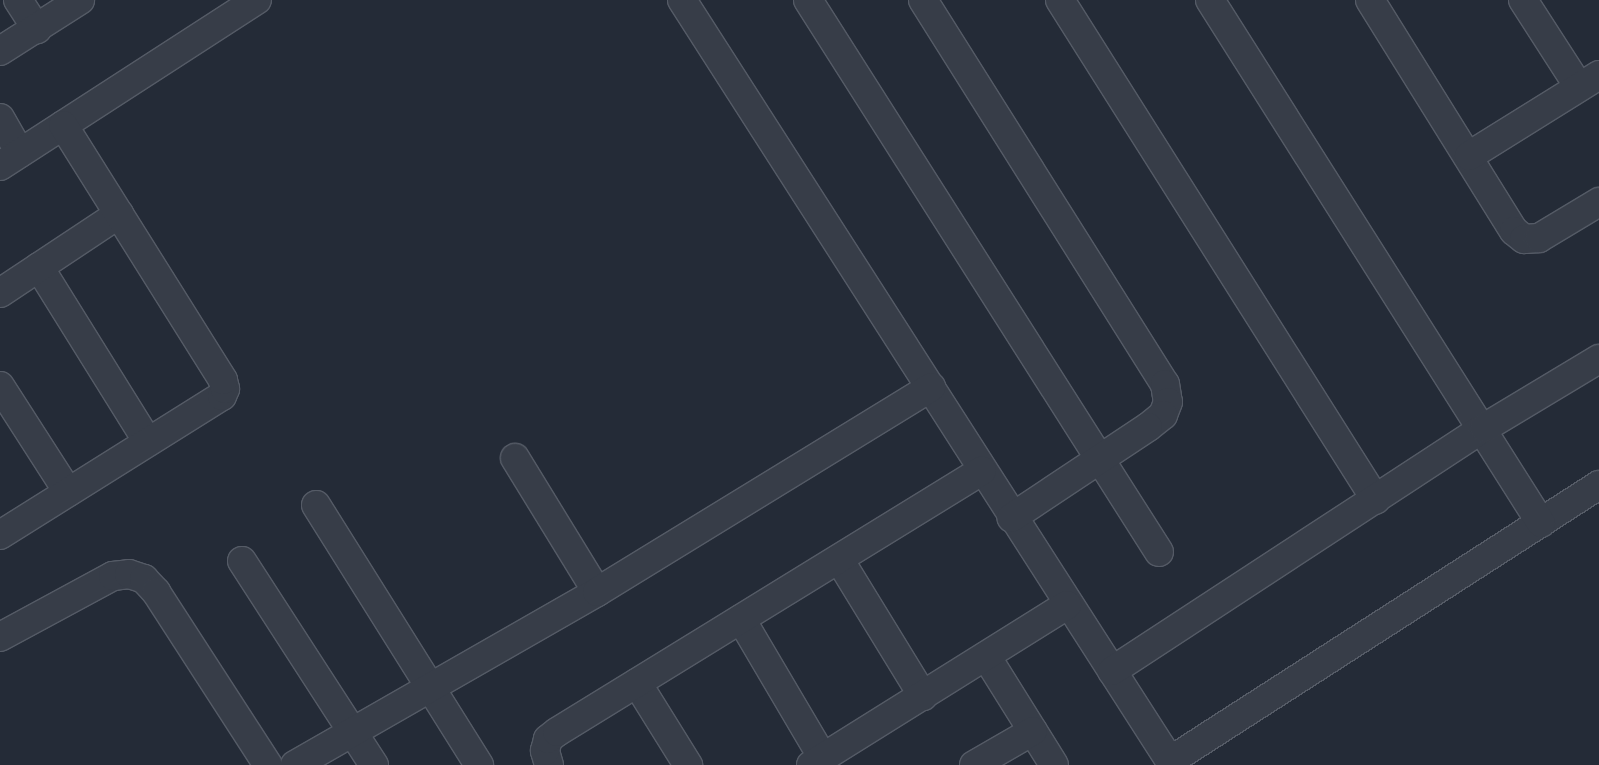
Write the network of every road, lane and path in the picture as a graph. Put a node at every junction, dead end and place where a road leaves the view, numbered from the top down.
1 (18, 0) edge
2 (80, 0) edge
3 (257, 0) edge
4 (682, 0) edge
5 (808, 0) edge
6 (923, 0) edge
7 (1060, 0) edge
8 (1210, 0) edge
9 (1370, 0) edge
10 (1523, 0) edge
11 (37, 29) junction
12 (0, 51) edge
13 (1589, 81) edge
14 (0, 118) edge
15 (64, 125) junction
16 (1469, 156) junction
17 (10, 159) edge
18 (1599, 202) edge
19 (119, 214) junction
20 (39, 267) junction
21 (0, 292) edge
22 (1599, 359) edge
23 (0, 386) edge
24 (931, 387) junction
25 (1484, 428) junction
26 (148, 442) junction
27 (1099, 457) junction
28 (514, 458) dead end
29 (982, 471) junction
30 (1599, 485) edge
31 (68, 492) junction
32 (1376, 500) junction
33 (316, 505) dead end
34 (1010, 518) junction
35 (1541, 523) junction
36 (0, 535) edge
37 (1159, 552) dead end
38 (839, 559) junction
39 (242, 561) dead end
40 (597, 592) junction
41 (1067, 605) junction
42 (741, 619) junction
43 (0, 637) edge
44 (986, 656) junction
45 (1112, 671) junction
46 (637, 683) junction
47 (429, 685) junction
48 (923, 696) junction
49 (1032, 730) junction
50 (352, 731) junction
51 (817, 761) edge
52 (1171, 763) edge
53 (268, 765) edge
54 (295, 765) edge
55 (374, 765) edge
56 (479, 765) edge
57 (549, 765) edge
58 (688, 765) edge
59 (974, 765) edge
60 (1054, 765) edge

1 - 11 street
2 - 11 street
3 - 15 street
4 - 24 street
5 - 27 street
6 - 27 street
7 - 32 street
8 - 25 street
9 - 16 street
10 - 13 street
11 - 12 street
13 - 16 street
14 - 17 street
15 - 17 street
15 - 19 street
16 - 18 street
19 - 20 street
19 - 26 street
20 - 21 street
20 - 26 street
22 - 25 street
23 - 31 street
24 - 29 street
24 - 40 street
25 - 32 street
25 - 35 street
26 - 31 street
27 - 34 street
27 - 37 street
28 - 40 street
29 - 34 street
29 - 38 street
30 - 35 street
31 - 36 street
32 - 45 street
33 - 47 street
34 - 41 street
35 - 52 street
38 - 42 street
38 - 48 street
39 - 50 street
40 - 47 street
41 - 44 street
41 - 45 street
42 - 46 street
42 - 51 street
43 - 53 street
44 - 48 street
44 - 49 street
45 - 52 street
46 - 57 street
46 - 58 street
47 - 50 street
47 - 56 street
48 - 51 street
49 - 59 street
49 - 60 street
50 - 54 street
50 - 55 street

